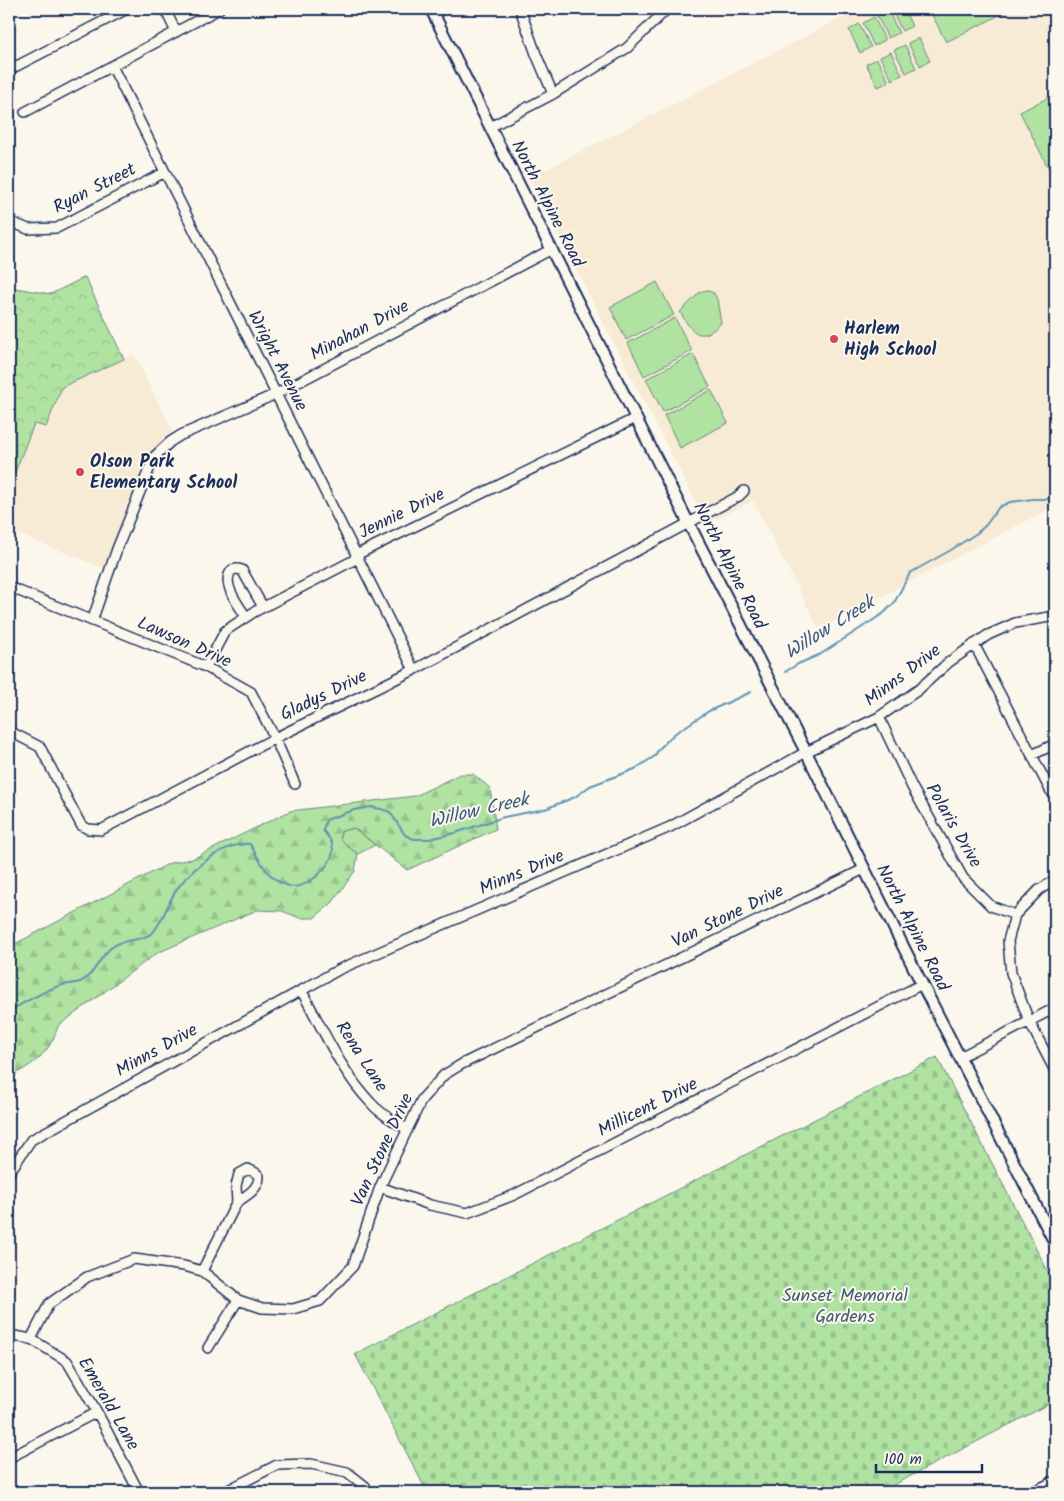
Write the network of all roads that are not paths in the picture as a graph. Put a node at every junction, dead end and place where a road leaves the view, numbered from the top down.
1 (127, 9) edge
2 (165, 9) edge
3 (219, 9) edge
4 (432, 9) edge
5 (520, 9) edge
6 (667, 9) edge
7 (176, 32) junction
8 (112, 66) junction
9 (9, 70) edge
10 (553, 94) junction
11 (26, 112) dead end
12 (490, 127) junction
13 (165, 172) junction
14 (9, 221) edge
15 (552, 249) junction
16 (276, 394) junction
17 (636, 418) junction
18 (744, 491) dead end
19 (688, 522) junction
20 (356, 555) junction
21 (9, 586) edge
22 (263, 607) junction
23 (1055, 616) edge
24 (246, 617) junction
25 (92, 621) junction
26 (974, 644) junction
27 (206, 667) junction
28 (414, 670) junction
29 (879, 717) junction
30 (9, 731) edge
31 (275, 738) junction
32 (1055, 744) edge
33 (806, 752) junction
34 (1032, 755) junction
35 (295, 784) dead end
36 (1055, 796) edge
37 (864, 869) junction
38 (1055, 880) edge
39 (1014, 915) junction
40 (922, 984) junction
41 (302, 990) junction
42 (1055, 1008) edge
43 (1030, 1021) junction
44 (960, 1057) junction
45 (1055, 1071) edge
46 (407, 1129) junction
47 (9, 1173) edge
48 (380, 1187) junction
49 (237, 1202) dead end
50 (1055, 1243) edge
51 (202, 1271) junction
52 (238, 1300) junction
53 (9, 1335) edge
54 (31, 1339) junction
55 (208, 1348) dead end
56 (97, 1412) junction
57 (9, 1458) edge
58 (1055, 1481) edge
59 (138, 1492) edge
60 (224, 1492) edge
61 (368, 1492) edge
62 (1032, 1492) edge

1 - 9 street
2 - 7 street
3 - 7 street
4 - 12 main road, North Alpine Road
5 - 10 street
6 - 10 street
7 - 8 street
8 - 11 street
8 - 13 street, Wright Avenue
10 - 12 street
12 - 15 main road, North Alpine Road
13 - 14 street, Ryan Street
13 - 16 street, Wright Avenue
15 - 16 street, Minahan Drive
15 - 17 main road, North Alpine Road
16 - 20 street, Wright Avenue
16 - 25 street, Minahan Drive
17 - 19 main road, North Alpine Road
17 - 20 street, Jennie Drive
18 - 19 street, Gladys Drive
19 - 28 street, Gladys Drive
19 - 33 main road, North Alpine Road
20 - 22 street, Jennie Drive
20 - 28 street, Wright Avenue
21 - 25 street, Lawson Drive
22 - 24 street, Jennie Drive
22 - 24 street
23 - 26 street, Minns Drive
24 - 27 street, Jennie Drive
25 - 27 street, Lawson Drive
26 - 29 street, Minns Drive
26 - 34 street
27 - 31 street, Lawson Drive
28 - 31 street, Gladys Drive
29 - 33 street, Minns Drive
29 - 39 street, Polaris Drive
30 - 31 street, Gladys Drive
31 - 35 street, Lawson Drive
32 - 34 street
33 - 37 main road, North Alpine Road
33 - 41 street, Minns Drive
34 - 36 street
37 - 40 main road, North Alpine Road
37 - 46 street, Van Stone Drive
38 - 39 street
39 - 43 street
40 - 44 main road, North Alpine Road
40 - 48 street, Millicent Drive
41 - 46 street, Rena Lane
41 - 47 street, Minns Drive
42 - 43 street
43 - 44 street
43 - 45 street
44 - 50 main road, North Alpine Road
46 - 48 street, Van Stone Drive
48 - 52 street, Van Stone Drive
49 - 51 street
51 - 52 street, Van Stone Drive
51 - 54 street, Van Stone Drive
52 - 55 street
53 - 54 street, Emerald Lane
54 - 56 street, Emerald Lane
56 - 57 street
56 - 59 street, Emerald Lane
58 - 62 street
60 - 61 street

